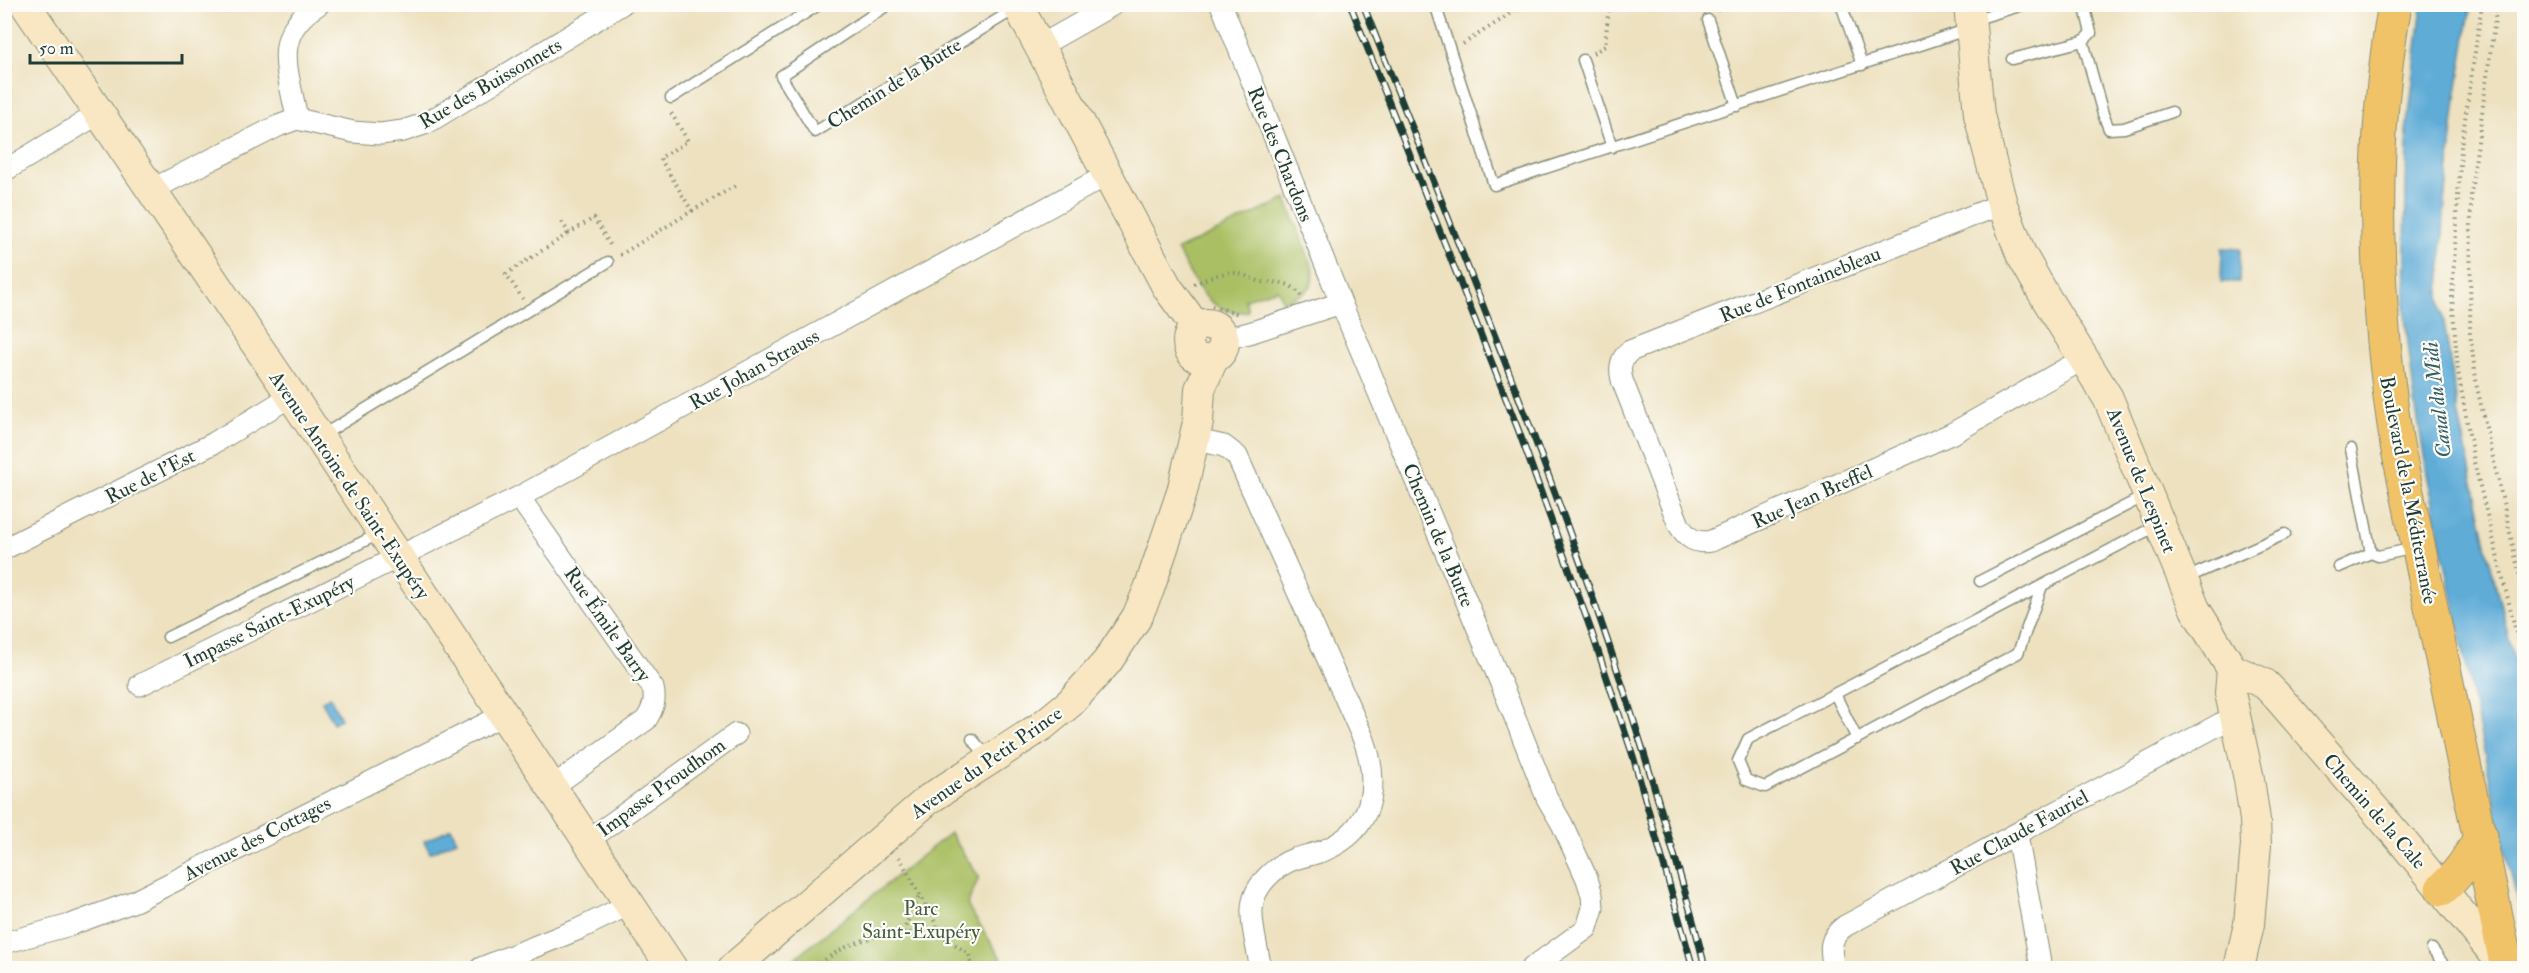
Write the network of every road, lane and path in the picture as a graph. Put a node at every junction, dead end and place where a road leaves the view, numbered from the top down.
1 (25, 4) edge
2 (319, 4) edge
3 (622, 4) edge
4 (820, 4) edge
5 (889, 4) edge
6 (1114, 4) edge
7 (1221, 4) edge
8 (1435, 4) edge
9 (1519, 4) edge
10 (1609, 4) edge
11 (1841, 4) edge
12 (2026, 4) edge
13 (2084, 4) edge
14 (2396, 4) edge
15 (2482, 4) edge
16 (2497, 4) edge
17 (1017, 6) edge
18 (1970, 18) edge
19 (1708, 20) dead end
20 (2083, 40) junction
21 (1038, 44) junction
22 (1449, 50) junction
23 (2012, 59) dead end
24 (1583, 60) joint
25 (1862, 65) junction
26 (671, 98) joint
27 (1737, 106) junction
28 (2172, 112) dead end
29 (98, 114) junction
30 (297, 119) junction
31 (1612, 147) junction
32 (4, 171) edge
33 (1107, 175) junction
34 (735, 186) dead end
35 (151, 190) junction
36 (2002, 204) junction
37 (692, 211) junction
38 (562, 222) dead end
39 (569, 233) junction
40 (608, 262) dead end
41 (1188, 286) dead end
42 (1341, 303) junction
43 (530, 310) junction
44 (1309, 313) junction
45 (1206, 344) junction
46 (2085, 358) junction
47 (1622, 380) joint
48 (291, 396) junction
49 (318, 438) junction
50 (1192, 439) junction
51 (2351, 449) dead end
52 (2149, 494) junction
53 (519, 496) junction
54 (2161, 524) junction
55 (381, 533) junction
56 (2285, 534) dead end
57 (2418, 547) junction
58 (4, 549) edge
59 (2371, 553) junction
60 (398, 558) junction
61 (2339, 567) dead end
62 (2183, 579) junction
63 (1980, 581) dead end
64 (2042, 586) junction
65 (2524, 595) edge
66 (168, 637) dead end
67 (2524, 664) edge
68 (2232, 669) junction
69 (140, 685) dead end
70 (1835, 694) junction
71 (503, 715) junction
72 (2237, 717) junction
73 (736, 735) dead end
74 (1857, 739) junction
75 (552, 787) junction
76 (2017, 835) junction
77 (2481, 836) junction
78 (587, 840) junction
79 (898, 855) dead end
80 (2442, 889) junction
81 (920, 896) junction
82 (630, 904) junction
83 (903, 932) junction
84 (944, 937) junction
85 (4, 943) edge
86 (2432, 949) dead end
87 (1259, 959) dead end
88 (481, 969) edge
89 (672, 969) edge
90 (733, 969) edge
91 (816, 969) edge
92 (972, 969) edge
93 (1532, 969) edge
94 (1834, 969) edge
95 (2041, 969) edge
96 (2239, 969) edge
97 (2446, 969) edge
98 (2507, 969) edge

1 - 29 street, Avenue Antoine de Saint-Exupéry
2 - 30 street
3 - 30 street, Rue des Buissonnets
4 - 26 lane
5 - 17 lane, Chemin de la Butte
6 - 21 street
7 - 42 street, Rue des Chardons
8 - 22 lane
9 - 22 path
10 - 24 path
11 - 25 lane
12 - 18 lane
13 - 20 lane
14 - 57 main road, Boulevard de la Méditerranée
15 - 67 path
16 - 65 path
17 - 21 street, Chemin de la Butte
18 - 25 lane
18 - 36 street, Avenue de Lespinet
19 - 27 lane
20 - 23 lane
20 - 28 lane
21 - 33 street, Chemin de la Butte
22 - 31 lane
24 - 31 lane
25 - 27 lane
26 - 37 path
27 - 31 lane
29 - 32 street
29 - 35 street, Avenue Antoine de Saint-Exupéry
30 - 35 street
33 - 45 street, Chemin de la Butte
33 - 53 street, Rue Johan Strauss
34 - 37 path
35 - 48 street, Avenue Antoine de Saint-Exupéry
36 - 46 street, Avenue de Lespinet
36 - 47 street, Rue de Fontainebleau
37 - 39 path
38 - 39 path
39 - 43 path
40 - 43 lane
41 - 44 path
42 - 44 street
42 - 93 street, Chemin de la Butte
43 - 49 lane
44 - 45 street
45 - 50 street, Avenue du Petit Prince
46 - 47 street, Rue Jean Breffel
46 - 52 street, Avenue de Lespinet
48 - 49 street, Avenue Antoine de Saint-Exupéry
48 - 58 street, Rue de l'Est
49 - 55 street, Avenue Antoine de Saint-Exupéry
50 - 87 street
50 - 90 street, Avenue du Petit Prince
51 - 59 lane
52 - 54 street, Avenue de Lespinet
52 - 63 lane
53 - 60 street, Rue Johan Strauss
53 - 75 street, Rue Émile Barry
54 - 62 street, Avenue de Lespinet
54 - 64 lane
55 - 60 street, Avenue Antoine de Saint-Exupéry
55 - 66 lane
56 - 62 lane
57 - 59 lane
57 - 77 main road, Boulevard de la Méditerranée
59 - 61 lane
60 - 69 street, Impasse Saint-Exupéry
60 - 71 street, Avenue Antoine de Saint-Exupéry
62 - 68 street, Avenue de Lespinet
64 - 70 lane
64 - 74 lane
68 - 72 street
68 - 80 street, Chemin de la Cale
70 - 74 lane
70 - 74 lane
71 - 75 street, Avenue Antoine de Saint-Exupéry
71 - 85 street, Avenue des Cottages
72 - 76 street, Rue Claude Fauriel
72 - 96 street
73 - 78 street, Impasse Proudhom
75 - 78 street, Avenue Antoine de Saint-Exupéry
76 - 94 street, Rue Claude Fauriel
76 - 95 street
77 - 80 main road
77 - 98 main road, Boulevard de la Méditerranée
78 - 82 street, Avenue Antoine de Saint-Exupéry
79 - 81 path
80 - 98 street, Chemin de la Cale
81 - 83 path
81 - 84 path
82 - 88 street
82 - 89 street, Avenue Antoine de Saint-Exupéry
83 - 84 path
83 - 91 path
84 - 92 path
86 - 97 lane

